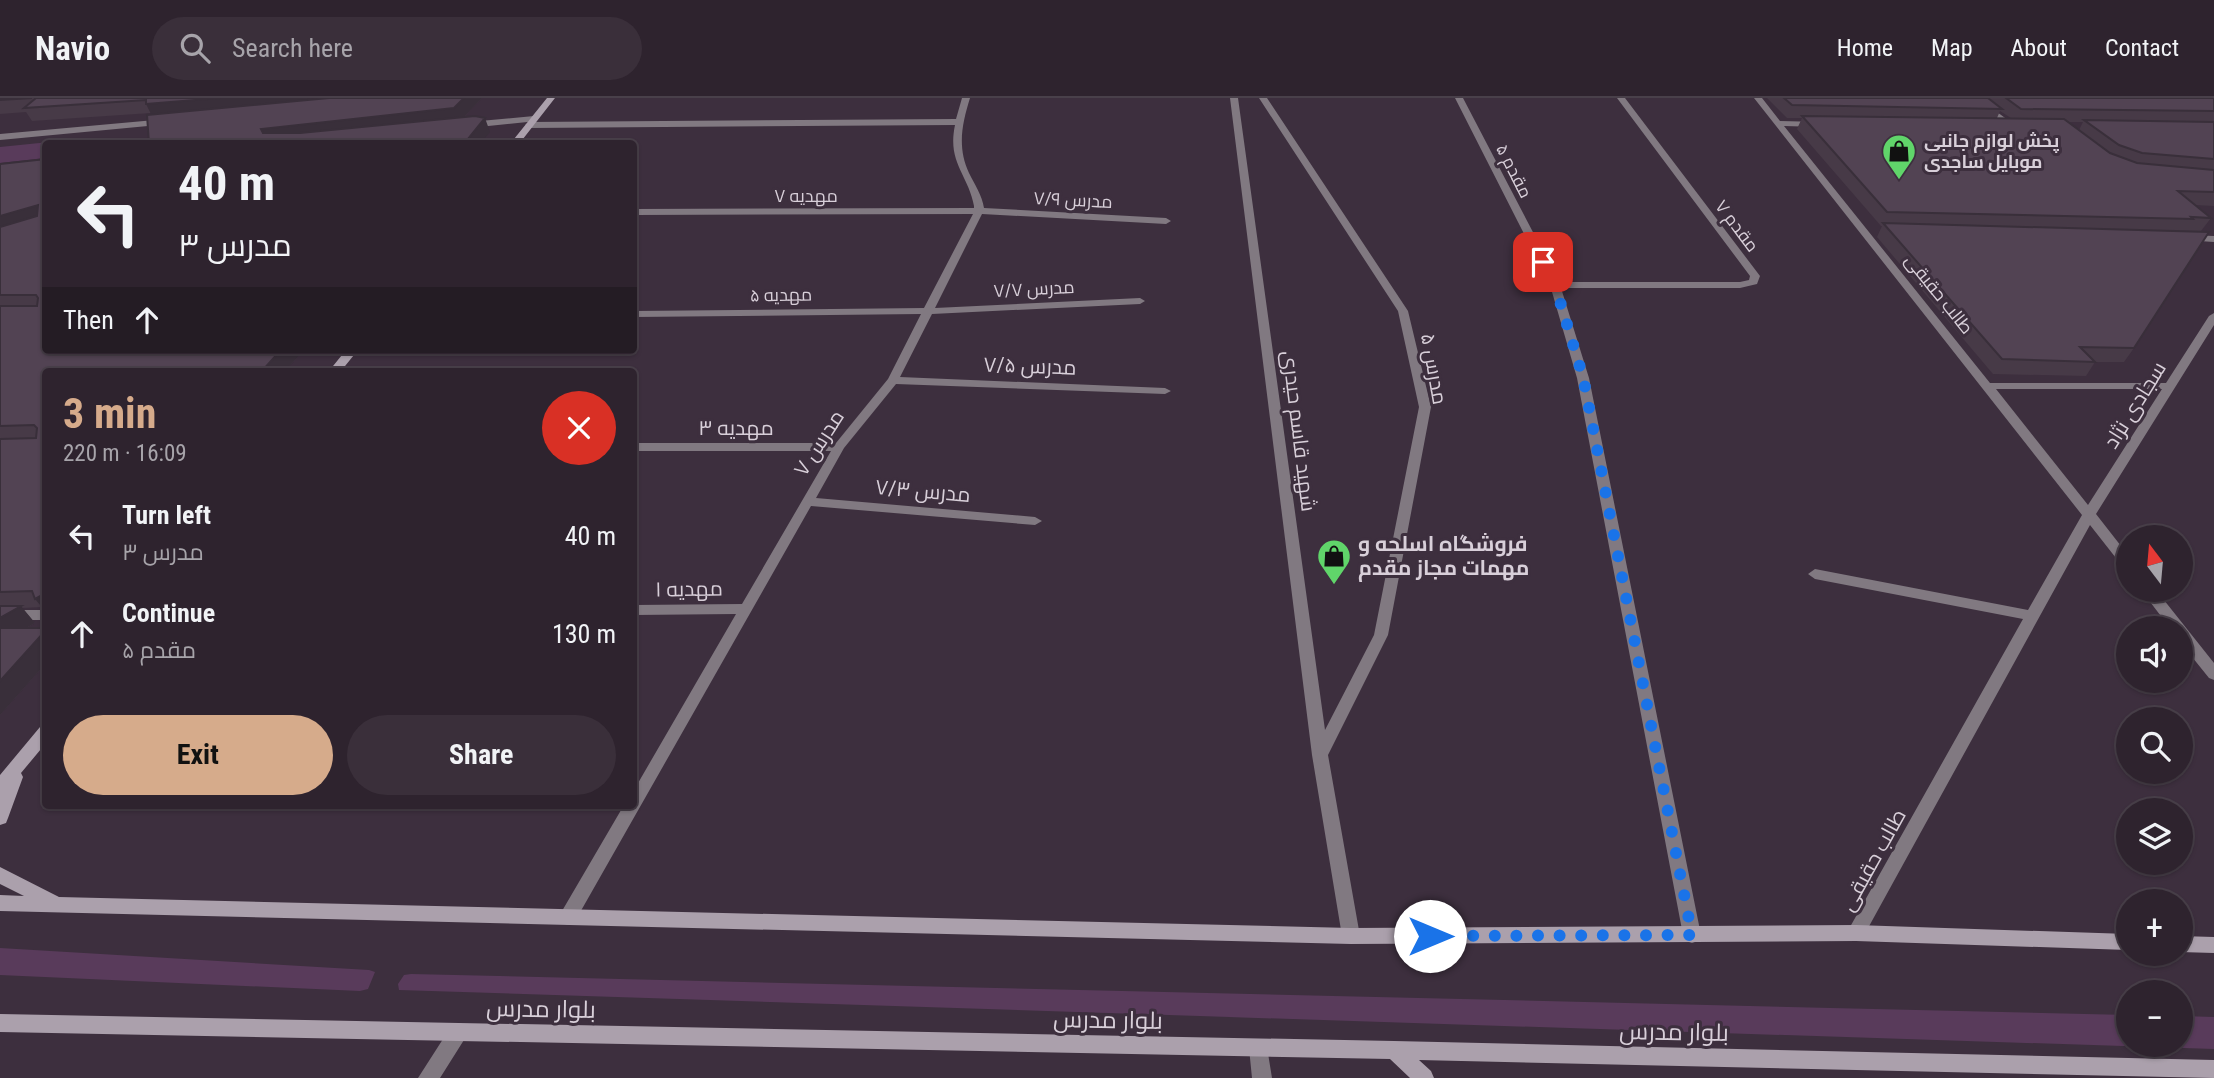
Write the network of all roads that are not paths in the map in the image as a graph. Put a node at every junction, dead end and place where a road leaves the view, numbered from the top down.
1 (551, 98) edge
2 (967, 98) edge
3 (1234, 98) edge
4 (1262, 98) edge
5 (1459, 98) edge
6 (1622, 98) edge
7 (1758, 98) edge
8 (1973, 98) edge
9 (179, 121) edge
10 (531, 122) junction
11 (958, 122) junction
12 (1778, 123) junction
13 (1830, 124) edge
14 (1999, 126) edge
15 (2012, 126) junction
16 (2024, 126) edge
17 (452, 127) edge
18 (0, 137) edge
19 (517, 140) edge
20 (979, 211) junction
21 (637, 212) edge
22 (1166, 220) dead end
23 (1864, 231) junction
24 (1877, 232) dead end
25 (2173, 238) edge
26 (2214, 239) edge
27 (1555, 285) junction
28 (1140, 301) dead end
29 (930, 311) junction
30 (637, 314) edge
31 (2214, 316) edge
32 (349, 354) edge
33 (337, 368) edge
34 (893, 380) junction
35 (1987, 386) junction
36 (2169, 386) junction
37 (1165, 391) dead end
38 (637, 447) edge
39 (839, 447) junction
40 (808, 502) junction
41 (2089, 514) junction
42 (1035, 521) dead end
43 (2116, 549) edge
44 (1815, 574) dead end
45 (2157, 602) edge
46 (746, 609) junction
47 (637, 610) edge
48 (0, 615) edge
49 (42, 615) edge
50 (2032, 616) junction
51 (2168, 616) edge
52 (2193, 648) edge
53 (2214, 674) edge
54 (42, 736) edge
55 (1321, 755) junction
56 (25, 757) junction
57 (0, 785) edge
58 (637, 797) edge
59 (630, 809) edge
60 (0, 818) edge
61 (0, 875) edge
62 (0, 903) edge
63 (58, 905) junction
64 (568, 917) junction
65 (1856, 933) junction
66 (1692, 935) junction
67 (1351, 936) junction
68 (2116, 942) edge
69 (2193, 944) edge
70 (2214, 945) edge
71 (0, 1023) edge
72 (459, 1032) junction
73 (1259, 1048) junction
74 (1394, 1050) junction
75 (2214, 1070) edge
76 (2019, 1072) edge
77 (2164, 1073) edge
78 (428, 1078) edge
79 (1262, 1078) edge
80 (1424, 1078) edge

1 - 10 main road
2 - 11 street
3 - 55 street, شهید قاسم حیدری
4 - 55 street, مدرس ۵
5 - 27 street, مقدم ۵
6 - 27 street, مقدم ۷
7 - 12 street, طالب حقیقی
8 - 15 street
9 - 18 street
10 - 11 street
10 - 17 street
10 - 19 main road
11 - 20 street
12 - 13 street
12 - 23 street, طالب حقیقی
14 - 15 street
15 - 16 street
20 - 21 street, مهدیه ۷
20 - 22 street, مدرس ۷/۹
20 - 29 street, مدرس ۷
23 - 24 street
23 - 35 street, طالب حقیقی
25 - 26 street
27 - 66 street, مقدم ۵
28 - 29 street, مدرس ۷/۷
29 - 30 street, مهدیه ۵
29 - 34 street, مدرس ۷
31 - 36 street, سجادی نژاد
32 - 33 main road
34 - 37 street, مدرس ۷/۵
34 - 39 street, مدرس ۷
35 - 36 street
35 - 41 street, طالب حقیقی
36 - 41 street, سجادی نژاد
38 - 39 street, مهدیه ۳
39 - 40 street, مدرس ۷
40 - 42 street, مدرس ۷/۳
40 - 46 street, مدرس ۷
41 - 43 street, طالب حقیقی
41 - 50 street, طالب حقیقی
44 - 50 street
45 - 51 street
46 - 47 street, مهدیه ۱
46 - 58 street, مدرس ۷
48 - 49 street
50 - 65 street, طالب حقیقی
52 - 53 street
54 - 56 main road
55 - 67 street, شهید قاسم حیدری
56 - 57 main road
56 - 60 main road
59 - 64 street, مدرس ۷
61 - 63 main road
62 - 63 main road
63 - 64 main road
64 - 67 main road
65 - 66 main road
65 - 68 main road
66 - 67 main road
69 - 70 main road
71 - 72 main road, بلوار مدرس
72 - 73 main road, بلوار مدرس
72 - 78 street
73 - 74 main road, بلوار مدرس
73 - 79 street
74 - 76 main road, بلوار مدرس
74 - 80 main road
75 - 77 main road, بلوار مدرس
76 - 77 main road, بلوار مدرس

